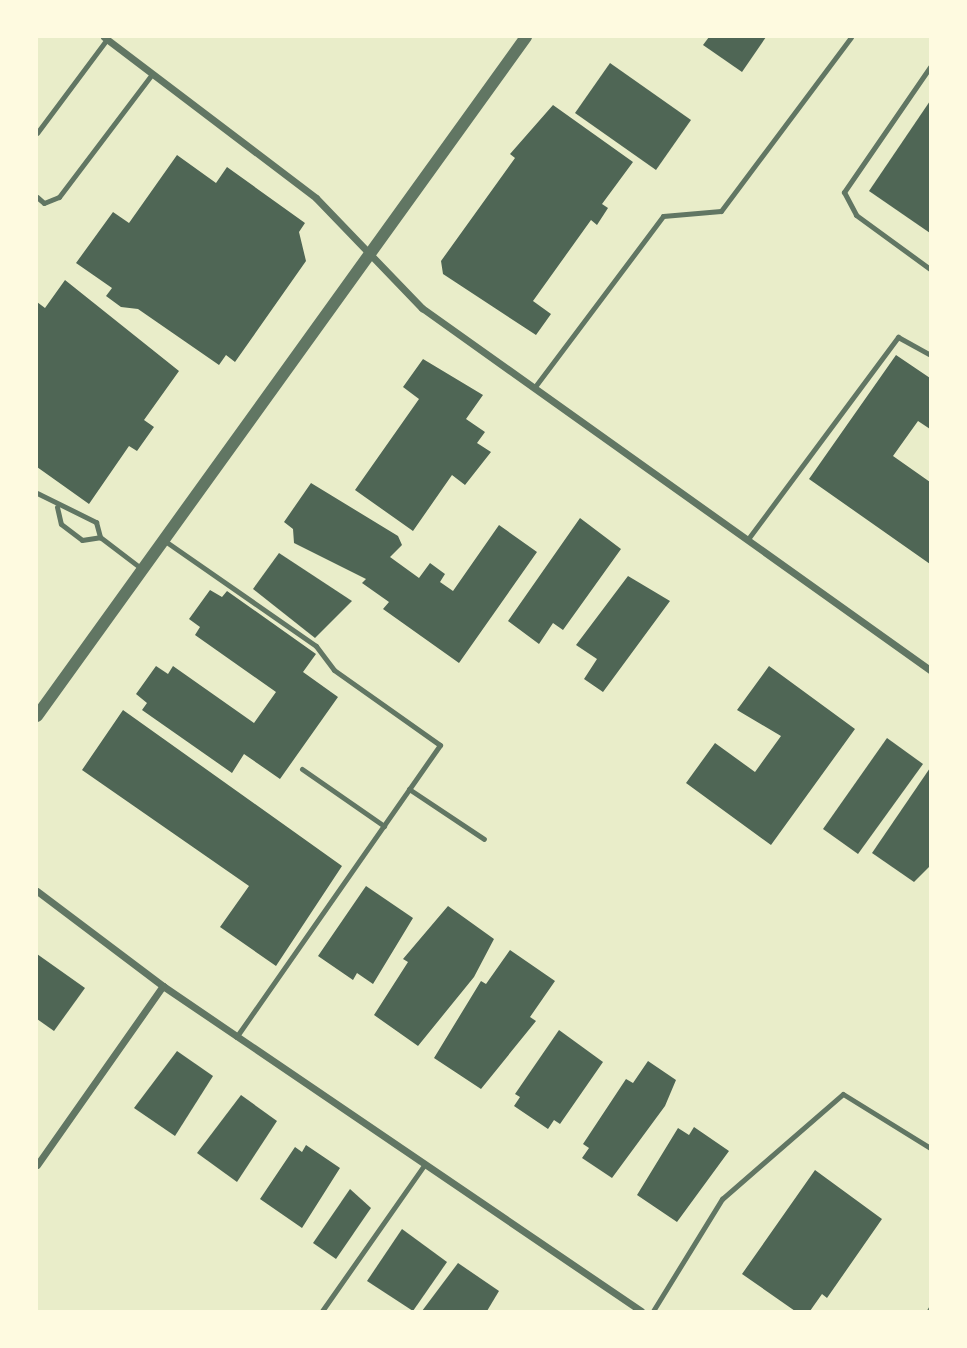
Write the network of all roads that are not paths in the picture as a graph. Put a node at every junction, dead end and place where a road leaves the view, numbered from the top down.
1 (526, 37) edge
2 (851, 37) edge
3 (106, 38) edge
4 (930, 67) edge
5 (152, 74) junction
6 (37, 133) edge
7 (37, 197) edge
8 (372, 256) junction
9 (930, 269) edge
10 (930, 355) edge
11 (534, 388) junction
12 (37, 493) edge
13 (57, 507) junction
14 (100, 537) junction
15 (748, 539) junction
16 (165, 541) junction
17 (143, 570) junction
18 (930, 670) edge
19 (37, 716) edge
20 (302, 768) dead end
21 (409, 789) junction
22 (384, 826) junction
23 (484, 839) dead end
24 (37, 891) edge
25 (163, 986) junction
26 (236, 1037) junction
27 (930, 1148) edge
28 (425, 1164) junction
29 (37, 1165) edge
30 (322, 1311) edge
31 (641, 1311) edge
32 (653, 1311) edge

1 - 8 street
2 - 11 lane
3 - 5 street
3 - 6 lane
4 - 9 lane
5 - 7 lane
5 - 8 street
8 - 11 street
8 - 16 street
10 - 15 lane
11 - 15 street
12 - 13 lane
13 - 14 lane
13 - 14 lane
14 - 17 lane
15 - 18 street
16 - 17 street
16 - 21 lane
17 - 19 street
20 - 22 lane
21 - 22 lane
21 - 23 lane
22 - 26 lane
24 - 25 street
25 - 26 street
25 - 29 street
26 - 28 street
27 - 32 lane
28 - 30 lane
28 - 31 street

